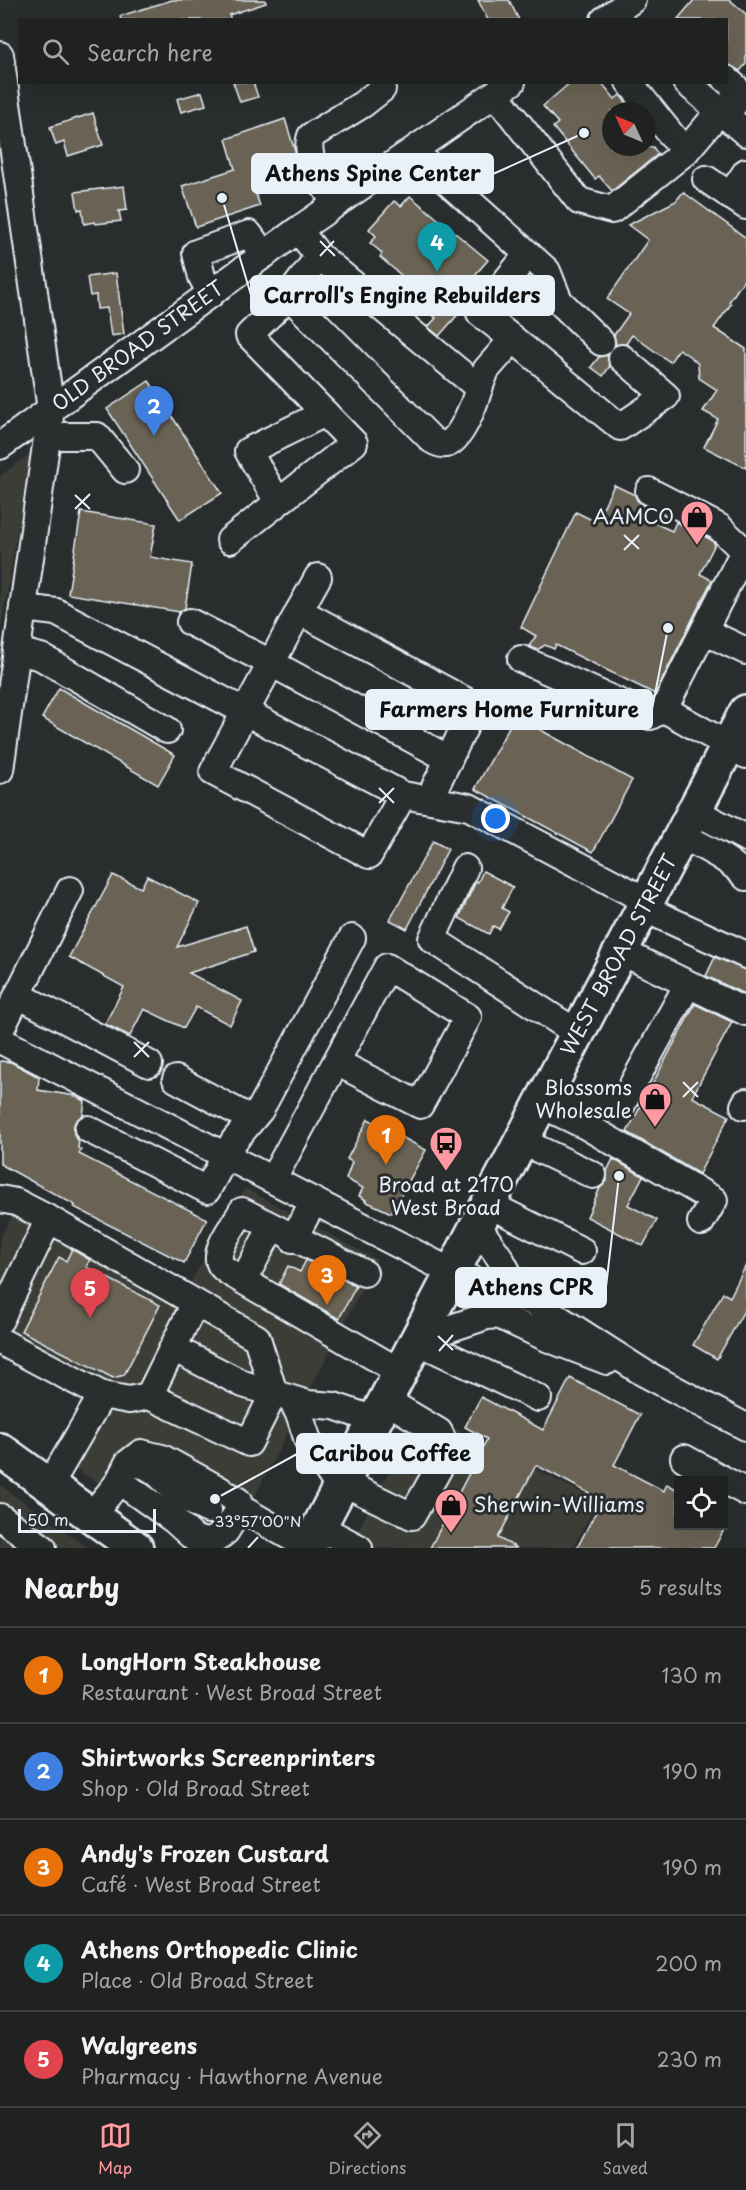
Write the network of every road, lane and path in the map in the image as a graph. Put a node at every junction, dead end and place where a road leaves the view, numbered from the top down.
1 (0, 55) edge
2 (736, 82) edge
3 (631, 84) edge
4 (688, 84) edge
5 (504, 88) edge
6 (382, 89) dead end
7 (719, 112) junction
8 (746, 133) edge
9 (413, 151) junction
10 (685, 152) junction
11 (746, 172) edge
12 (706, 179) dead end
13 (10, 197) edge
14 (738, 201) edge
15 (335, 204) junction
16 (298, 230) junction
17 (528, 254) junction
18 (264, 255) junction
19 (319, 256) junction
20 (210, 294) junction
21 (289, 296) junction
22 (513, 339) junction
23 (601, 342) dead end
24 (622, 358) dead end
25 (479, 388) junction
26 (51, 410) junction
27 (325, 413) junction
28 (48, 436) junction
29 (0, 446) edge
30 (125, 470) dead end
31 (649, 491) dead end
32 (278, 502) junction
33 (230, 540) dead end
34 (745, 552) edge
35 (318, 577) dead end
36 (23, 608) junction
37 (299, 611) junction
38 (190, 622) dead end
39 (704, 631) junction
40 (17, 651) junction
41 (746, 651) edge
42 (521, 659) dead end
43 (271, 663) junction
44 (664, 709) junction
45 (245, 711) junction
46 (746, 712) edge
47 (167, 730) dead end
48 (737, 750) edge
49 (448, 759) junction
50 (0, 770) edge
51 (403, 795) junction
52 (429, 800) junction
53 (688, 823) junction
54 (746, 838) edge
55 (465, 868) dead end
56 (746, 877) edge
57 (70, 890) dead end
58 (645, 904) junction
59 (352, 938) dead end
60 (620, 951) junction
61 (746, 955) edge
62 (688, 984) junction
63 (18, 995) junction
64 (746, 1012) edge
65 (0, 1031) edge
66 (578, 1033) junction
67 (0, 1040) edge
68 (336, 1062) junction
69 (149, 1064) dead end
70 (176, 1079) dead end
71 (544, 1098) junction
72 (251, 1119) junction
73 (88, 1129) dead end
74 (521, 1141) junction
75 (225, 1156) junction
76 (593, 1175) dead end
77 (273, 1179) junction
78 (0, 1199) edge
79 (314, 1201) junction
80 (482, 1214) junction
81 (49, 1219) junction
82 (701, 1222) dead end
83 (283, 1233) junction
84 (582, 1251) dead end
85 (251, 1266) dead end
86 (452, 1272) junction
87 (364, 1273) dead end
88 (533, 1302) junction
89 (195, 1303) junction
90 (498, 1315) junction
91 (0, 1320) edge
92 (416, 1340) junction
93 (0, 1341) edge
94 (173, 1348) junction
95 (644, 1374) junction
96 (102, 1395) junction
97 (149, 1396) junction
98 (283, 1396) junction
99 (386, 1397) junction
100 (538, 1398) dead end
101 (746, 1427) edge
102 (0, 1450) edge
103 (684, 1458) dead end
104 (123, 1473) junction
105 (341, 1484) junction
106 (49, 1486) junction
107 (746, 1492) edge
108 (224, 1506) junction
109 (0, 1516) edge
110 (91, 1516) junction
111 (312, 1541) edge
112 (43, 1548) edge
113 (136, 1548) edge
114 (359, 1548) edge

1 - 13 street
2 - 7 street
3 - 10 street
4 - 7 street
5 - 9 street, OLD BROAD STREET
5 - 10 street
6 - 15 street
7 - 8 street
7 - 10 street
9 - 15 street, OLD BROAD STREET
9 - 17 street
11 - 14 street
12 - 14 street
13 - 26 street
15 - 16 street, OLD BROAD STREET
16 - 18 street, OLD BROAD STREET
16 - 19 street
17 - 22 street
17 - 23 street
18 - 20 street, OLD BROAD STREET
18 - 20 street
19 - 21 street
19 - 25 street
20 - 26 street, OLD BROAD STREET
21 - 25 street
21 - 27 street
22 - 24 street
22 - 25 street
26 - 28 street
26 - 29 street, OLD BROAD STREET
27 - 32 street
27 - 32 street
28 - 30 street
28 - 36 street
31 - 34 street
32 - 33 street
34 - 39 street
35 - 37 street
36 - 40 street
36 - 45 street
37 - 43 street
37 - 49 street
38 - 43 street
39 - 41 street
39 - 44 street
40 - 47 street
40 - 50 street
42 - 44 street
43 - 45 street
43 - 49 street
44 - 48 street
45 - 51 street
45 - 51 street
46 - 48 main road, WEST BROAD STREET
48 - 53 main road, WEST BROAD STREET
49 - 52 street
51 - 52 street
52 - 58 street
53 - 54 street
53 - 56 street
53 - 58 main road, WEST BROAD STREET
55 - 66 street
57 - 63 street
58 - 60 main road, WEST BROAD STREET
58 - 61 street
59 - 72 street
60 - 62 street
60 - 66 main road, WEST BROAD STREET
62 - 64 street
62 - 71 street
63 - 65 street
63 - 69 street
66 - 71 main road, WEST BROAD STREET
67 - 75 street
68 - 68 street
68 - 77 street
70 - 72 street
71 - 74 main road, WEST BROAD STREET
71 - 82 street
72 - 75 street
73 - 75 street
74 - 76 street
74 - 80 main road, WEST BROAD STREET
75 - 77 street
77 - 79 street
78 - 81 street
79 - 83 street
79 - 86 street
80 - 84 street
80 - 86 main road, WEST BROAD STREET
80 - 88 street
81 - 89 street
81 - 91 street
83 - 85 street
83 - 87 street
83 - 99 street
86 - 88 street
86 - 90 street
86 - 92 main road, WEST BROAD STREET
88 - 95 street
89 - 94 street
89 - 98 street
90 - 92 street
90 - 95 street
92 - 99 main road, WEST BROAD STREET
92 - 100 street
93 - 96 street
94 - 97 street
94 - 98 street
95 - 101 street
96 - 97 street
96 - 106 street
97 - 98 street
98 - 99 street
98 - 105 street
99 - 105 main road, WEST BROAD STREET
99 - 105 street
102 - 106 main road
103 - 107 street
104 - 108 street
104 - 108 street
104 - 110 street
105 - 111 main road, WEST BROAD STREET
106 - 110 main road
108 - 111 street
109 - 112 street
110 - 113 main road
111 - 114 street

